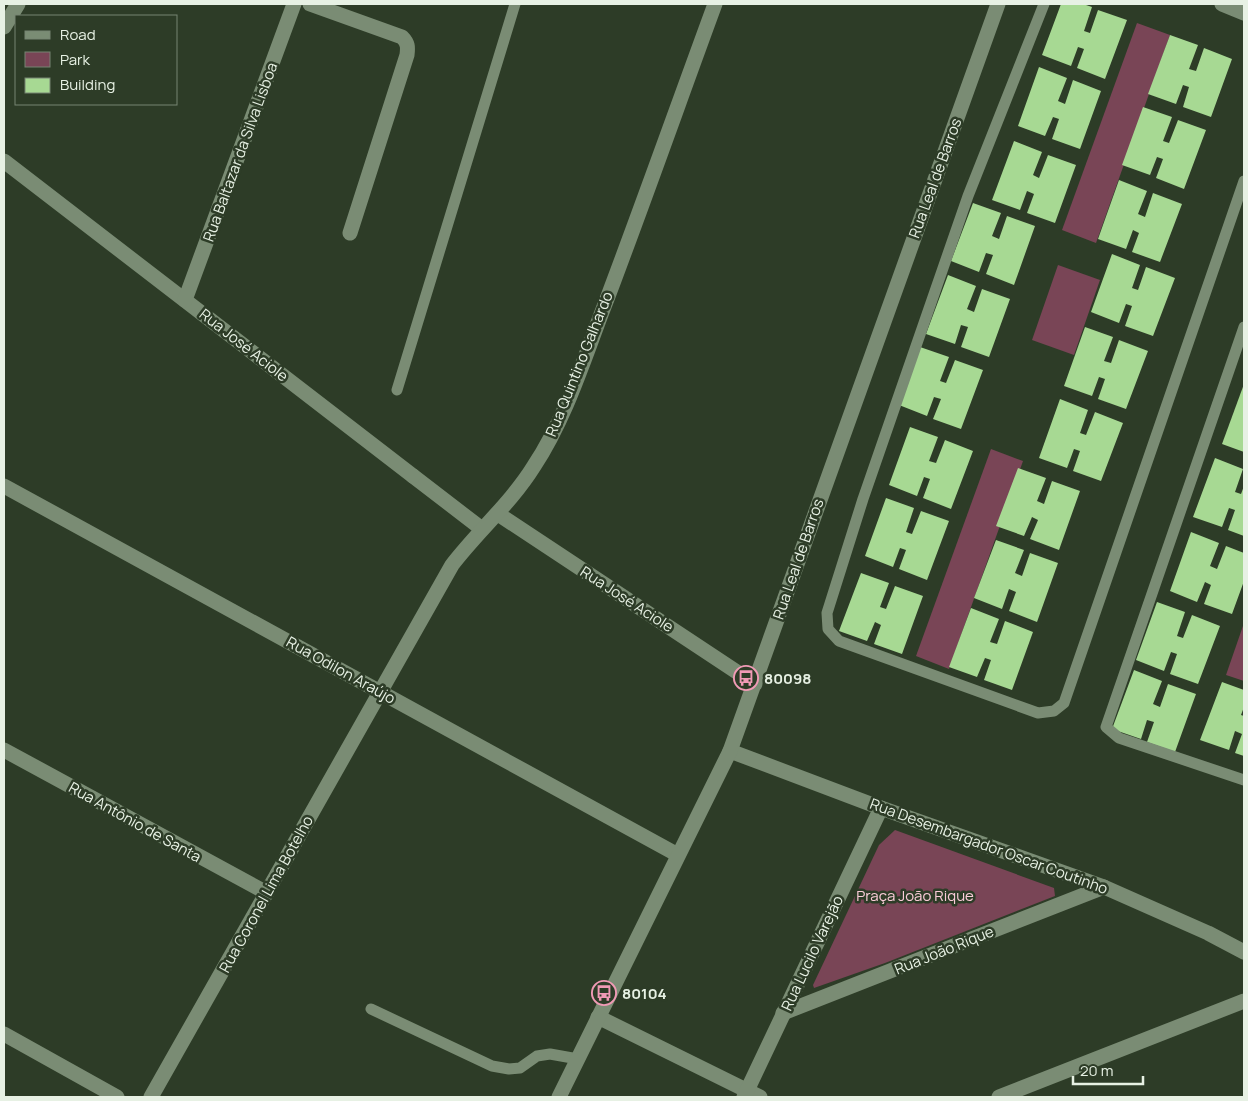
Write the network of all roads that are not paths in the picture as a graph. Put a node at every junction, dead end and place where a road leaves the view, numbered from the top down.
1 (18, 4) edge
2 (294, 4) edge
3 (310, 4) edge
4 (514, 4) edge
5 (715, 4) edge
6 (998, 4) edge
7 (1044, 4) edge
8 (1222, 4) edge
9 (1244, 13) edge
10 (4, 27) edge
11 (4, 161) edge
12 (1244, 181) edge
13 (350, 233) dead end
14 (185, 300) junction
15 (1244, 327) edge
16 (397, 390) dead end
17 (4, 486) edge
18 (498, 514) junction
19 (482, 529) junction
20 (755, 684) junction
21 (380, 691) junction
22 (4, 750) edge
23 (730, 751) junction
24 (1244, 780) edge
25 (881, 808) junction
26 (678, 856) junction
27 (1104, 887) junction
28 (267, 893) junction
29 (1244, 952) edge
30 (1244, 1001) edge
31 (371, 1009) dead end
32 (784, 1013) junction
33 (598, 1017) junction
34 (4, 1034) edge
35 (578, 1059) junction
36 (750, 1095) edge
37 (117, 1097) edge
38 (152, 1097) edge
39 (559, 1097) edge
40 (999, 1097) edge

1 - 10 street
2 - 14 street, Rua Baltazar da Silva Lisboa
3 - 13 street
4 - 16 lane
5 - 18 street, Rua Quintino Galhardo
6 - 20 street, Rua Leal de Barros
7 - 12 lane
8 - 9 street
11 - 14 street, Rua José Aciole
14 - 19 street, Rua José Aciole
15 - 24 lane
17 - 21 street, Rua Odilon Araújo
18 - 19 street, Rua Quintino Galhardo
18 - 20 street, Rua José Aciole
19 - 21 street, Rua Quintino Galhardo
20 - 23 street, Rua Leal de Barros
21 - 26 street, Rua Odilon Araújo
21 - 28 street, Rua Coronel Lima Botelho
22 - 28 street, Rua Antônio de Santa
23 - 25 street, Rua Desembargador Oscar Coutinho
23 - 26 street, Rua Leal de Barros
25 - 27 street, Rua Desembargador Oscar Coutinho
25 - 32 street, Rua Lucilo Varejão
26 - 33 street, Rua Leal de Barros
27 - 29 street, Rua Desembargador Oscar Coutinho
27 - 32 street, Rua João Rique
28 - 38 street, Rua Coronel Lima Botelho
30 - 40 street
31 - 35 lane
32 - 36 street, Rua Lucilo Varejão
33 - 35 street, Rua Leal de Barros
33 - 36 street
34 - 37 street
35 - 39 street, Rua Leal de Barros

